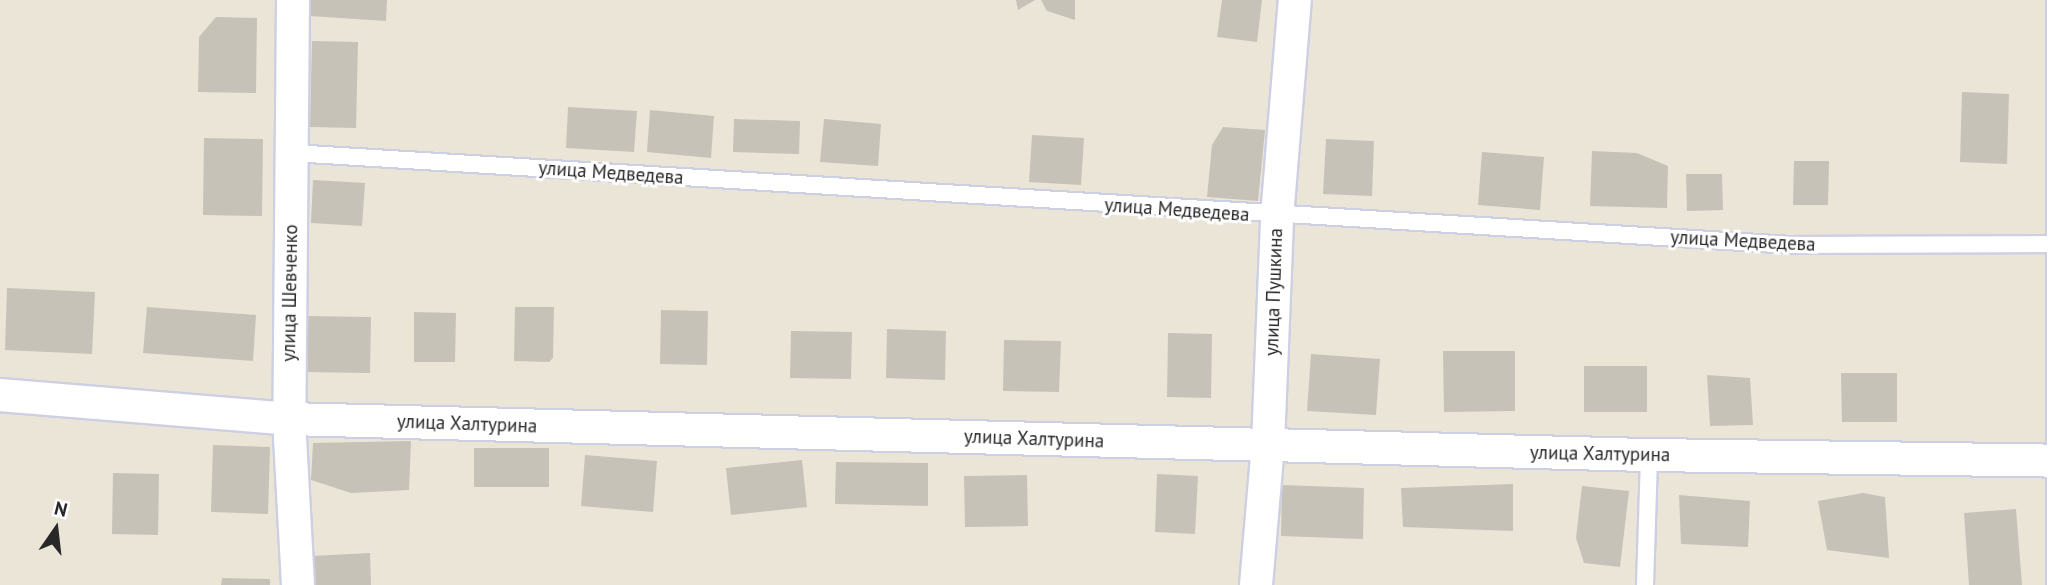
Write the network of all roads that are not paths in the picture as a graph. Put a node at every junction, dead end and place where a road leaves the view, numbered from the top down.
1 (293, 0) edge
2 (1296, 0) edge
3 (2063, 0) edge
4 (2066, 111) edge
5 (292, 153) junction
6 (1277, 216) junction
7 (2063, 244) junction
8 (0, 396) edge
9 (289, 419) junction
10 (1268, 445) junction
11 (1649, 455) junction
12 (2066, 461) edge
13 (298, 585) edge
14 (1256, 585) edge
15 (1645, 585) edge
16 (2063, 585) edge

1 - 5 street, улица Шевченко
2 - 6 street, улица Пушкина
3 - 4 street
4 - 7 street
5 - 6 lane, улица Медведева
5 - 9 street, улица Шевченко
6 - 7 lane, улица Медведева
6 - 10 street, улица Пушкина
7 - 12 street
8 - 9 street, улица Халтурина
9 - 10 street, улица Халтурина
9 - 13 street, улица Шевченко
10 - 11 street, улица Халтурина
10 - 14 street, улица Пушкина
11 - 12 street, улица Халтурина
11 - 15 lane
12 - 16 street

